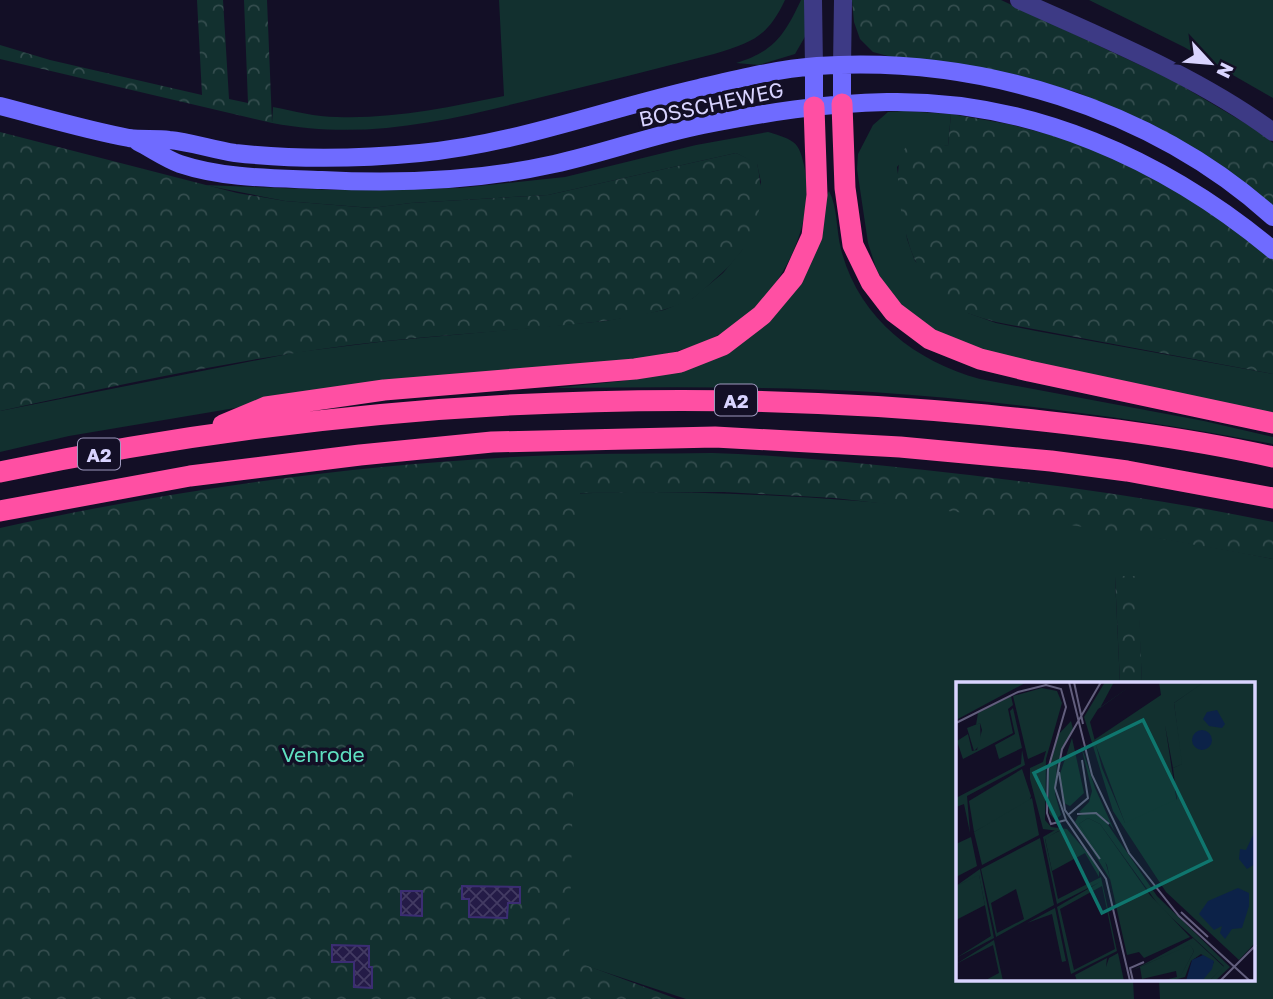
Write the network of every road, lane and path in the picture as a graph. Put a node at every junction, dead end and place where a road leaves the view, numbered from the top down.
1 (813, 0) edge
2 (844, 0) edge
3 (1019, 0) edge
4 (814, 66) junction
5 (842, 66) junction
6 (842, 104) junction
7 (0, 106) edge
8 (814, 107) junction
9 (1273, 132) edge
10 (132, 138) junction
11 (1273, 217) edge
12 (1273, 250) edge
13 (1273, 422) edge
14 (198, 436) junction
15 (1273, 457) edge
16 (0, 472) edge
17 (1273, 498) edge
18 (0, 511) edge

1 - 4 street
2 - 5 street
3 - 9 street
4 - 5 main road, BOSSCHEWEG
4 - 8 main road
4 - 10 main road, BOSSCHEWEG
5 - 6 main road
5 - 11 main road, BOSSCHEWEG
6 - 8 main road, BOSSCHEWEG
6 - 12 main road, BOSSCHEWEG
6 - 13 highway
7 - 10 main road, BOSSCHEWEG
8 - 10 main road, BOSSCHEWEG
8 - 14 highway, A2
14 - 15 highway, A2
14 - 16 highway, A2
17 - 18 highway, A2

